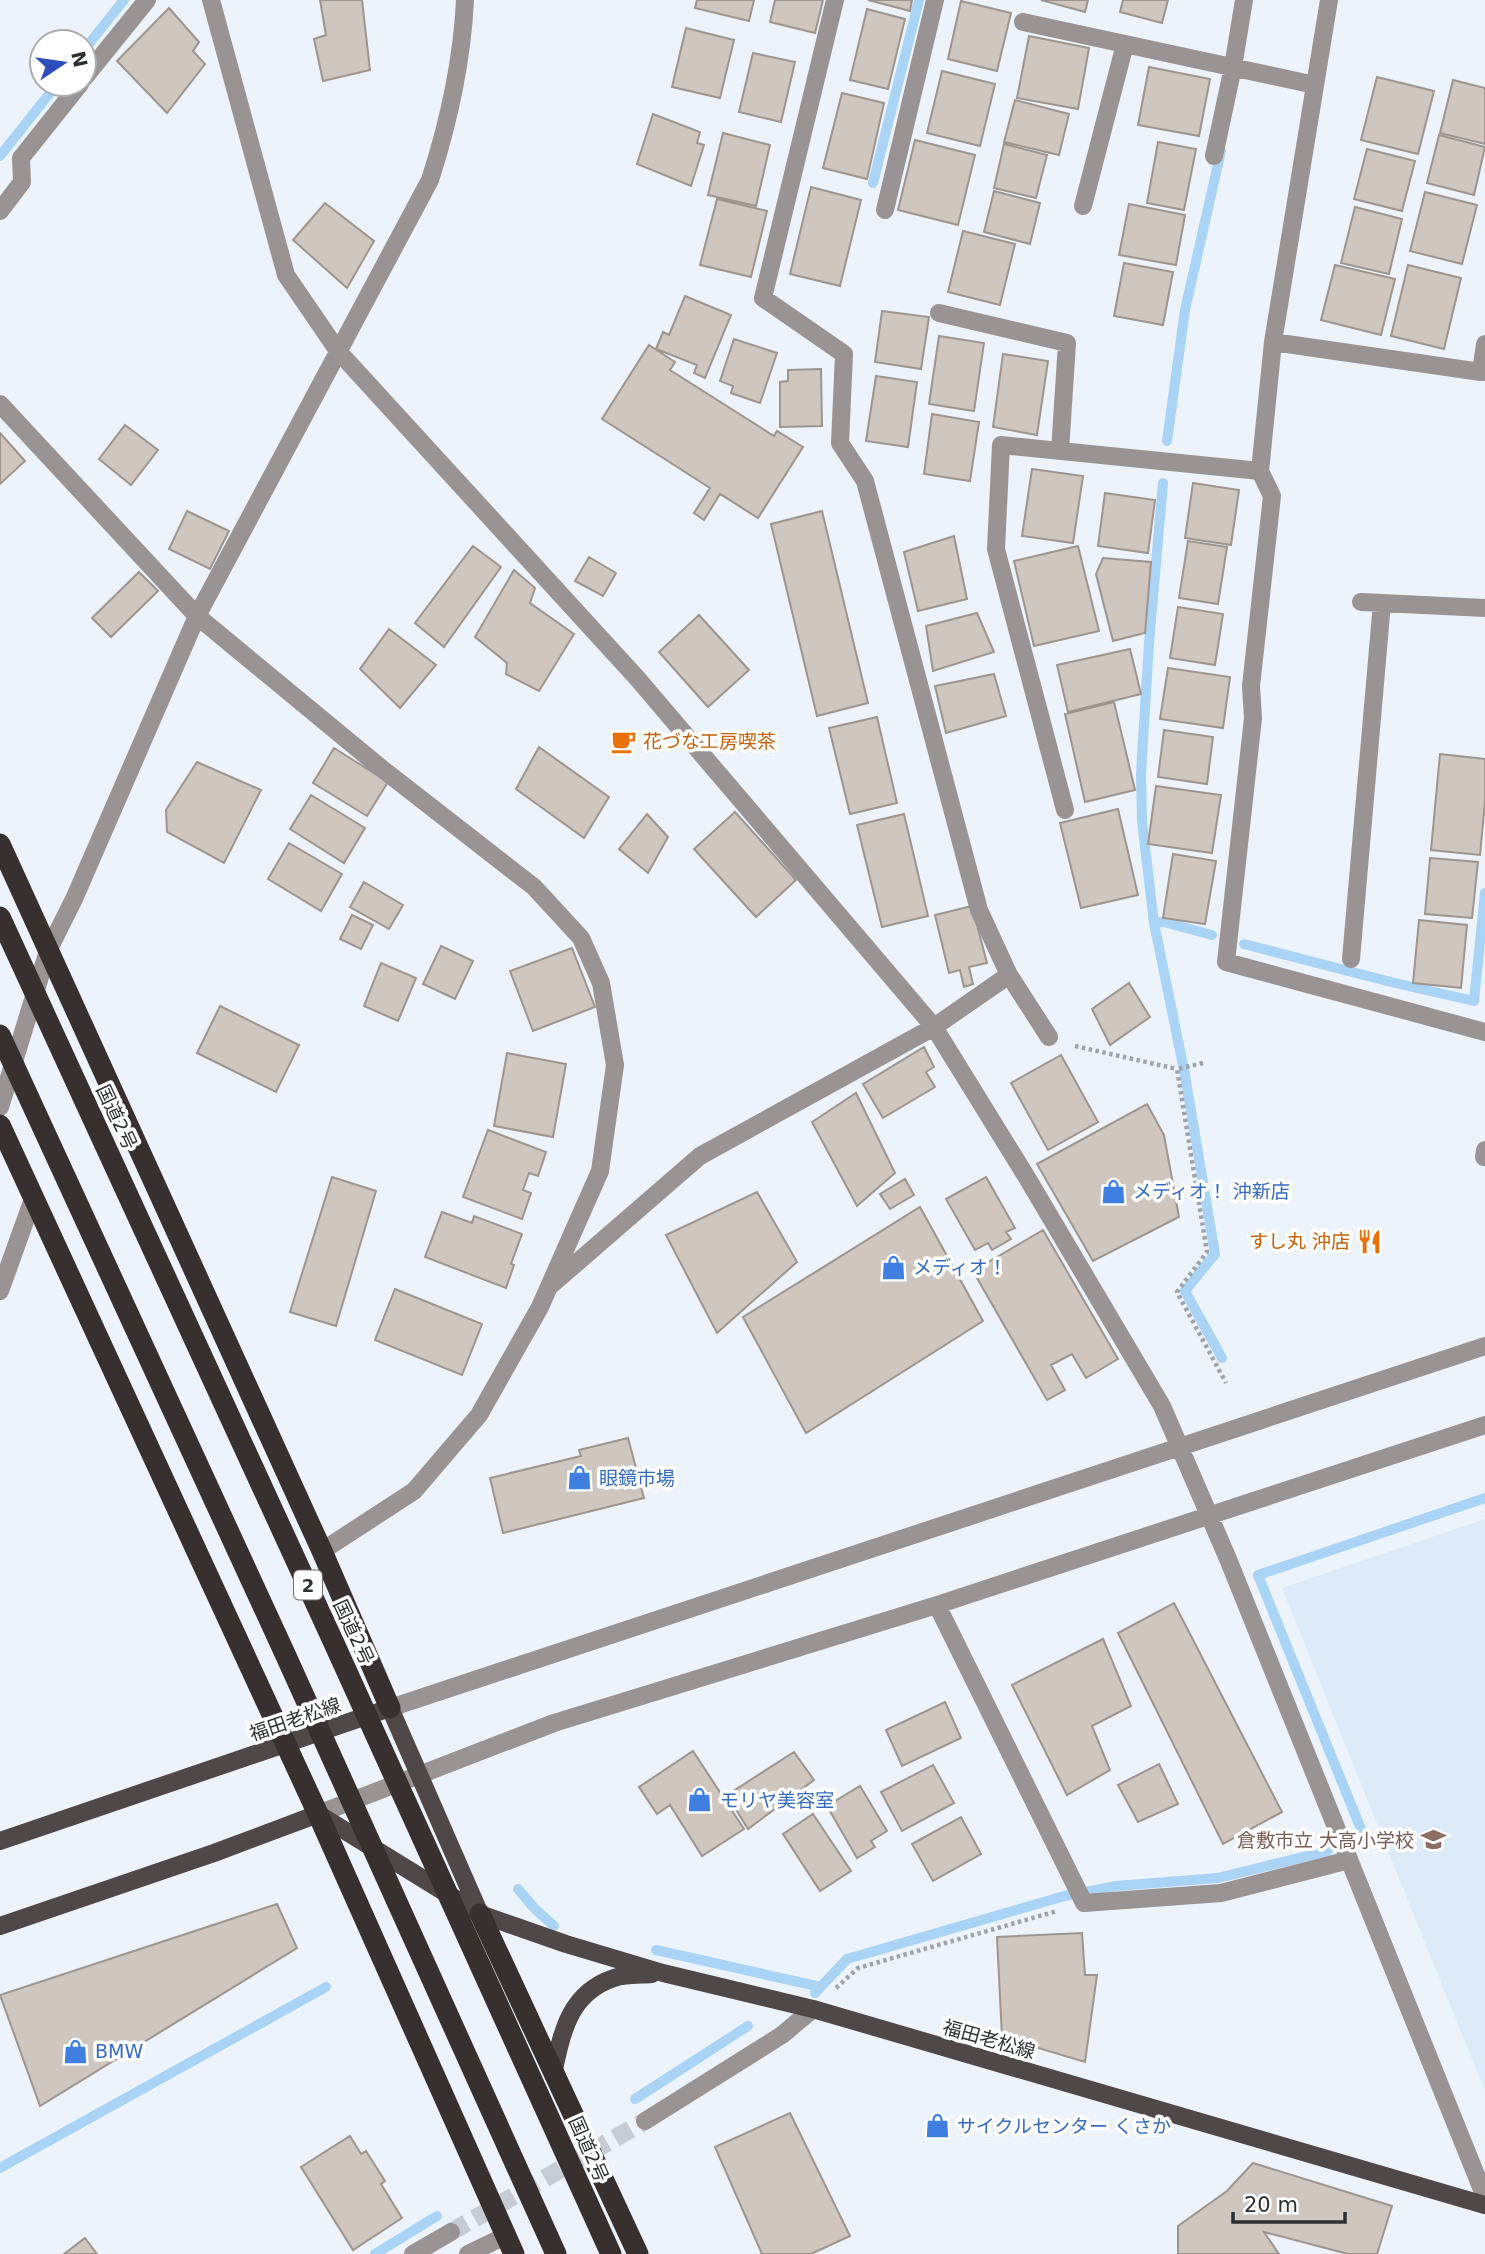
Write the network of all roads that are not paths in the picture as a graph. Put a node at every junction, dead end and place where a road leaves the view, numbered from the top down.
1 (147, 0) edge
2 (211, 0) edge
3 (465, 0) edge
4 (835, 0) edge
5 (936, 0) edge
6 (1244, 0) edge
7 (1329, 0) edge
8 (1023, 22) dead end
9 (1125, 44) junction
10 (98, 61) edge
11 (1233, 67) junction
12 (1315, 85) junction
13 (68, 98) edge
14 (1214, 156) dead end
15 (1083, 206) dead end
16 (885, 210) dead end
17 (0, 211) edge
18 (939, 313) dead end
19 (1273, 341) junction
20 (1485, 344) edge
21 (338, 351) junction
22 (1483, 372) edge
23 (0, 404) edge
24 (1059, 451) junction
25 (1260, 471) junction
26 (1361, 602) dead end
27 (1382, 603) junction
28 (1485, 608) edge
29 (197, 616) junction
30 (1065, 810) dead end
31 (0, 844) edge
32 (0, 917) edge
33 (48, 951) junction
34 (1351, 959) dead end
35 (1009, 975) junction
36 (934, 1027) junction
37 (1485, 1032) edge
38 (0, 1035) edge
39 (1049, 1037) road end
40 (0, 1107) edge
41 (0, 1125) edge
42 (33, 1199) junction
43 (550, 1286) junction
44 (0, 1291) edge
45 (1485, 1346) edge
46 (1485, 1425) edge
47 (1181, 1448) junction
48 (1211, 1517) junction
49 (322, 1551) junction
50 (937, 1605) junction
51 (390, 1708) junction
52 (284, 1745) junction
53 (419, 1775) junction
54 (318, 1814) junction
55 (0, 1842) edge
56 (1349, 1860) junction
57 (481, 1914) junction
58 (0, 1926) edge
59 (663, 1973) junction
60 (813, 2009) junction
61 (553, 2074) junction
62 (645, 2121) tunnel mouth
63 (1485, 2197) edge
64 (1485, 2205) edge
65 (452, 2232) tunnel mouth
66 (510, 2245) edge
67 (413, 2254) edge
68 (468, 2254) edge
69 (556, 2254) edge
70 (611, 2254) edge
71 (638, 2254) edge

1 - 10 street
2 - 21 street
3 - 21 street
4 - 35 street
5 - 16 street
6 - 11 street
7 - 12 street
8 - 9 street
9 - 11 street
9 - 15 street
11 - 12 street
11 - 14 street
12 - 19 street
13 - 17 street
18 - 24 street
19 - 22 street
19 - 25 street
20 - 22 street
21 - 29 street
21 - 36 street
23 - 29 street
24 - 25 street
24 - 30 street
25 - 37 street
26 - 27 street
27 - 28 street
27 - 34 street
29 - 33 street
29 - 43 street
31 - 33 highway
32 - 70 highway, 国道2号 / 2, bridge
33 - 40 street
33 - 49 highway
35 - 36 street
35 - 39 street
36 - 43 street
36 - 47 street
38 - 69 highway, bridge
41 - 42 highway
42 - 44 street
42 - 52 highway
43 - 49 street
45 - 47 street
46 - 48 street
47 - 48 street
47 - 51 street
48 - 50 street
48 - 56 street
49 - 51 highway
50 - 53 street
50 - 56 street
51 - 52 main road, 福田老松線
51 - 53 main road
52 - 54 highway
52 - 55 main road, 福田老松線
53 - 54 street
53 - 57 main road
54 - 57 main road, 福田老松線
54 - 58 main road
54 - 66 highway
56 - 63 street
57 - 59 main road, 福田老松線
57 - 61 highway
59 - 60 main road, 福田老松線
59 - 61 main road
60 - 62 street
60 - 64 main road, 福田老松線
61 - 71 highway
65 - 67 street
66 - 68 street

